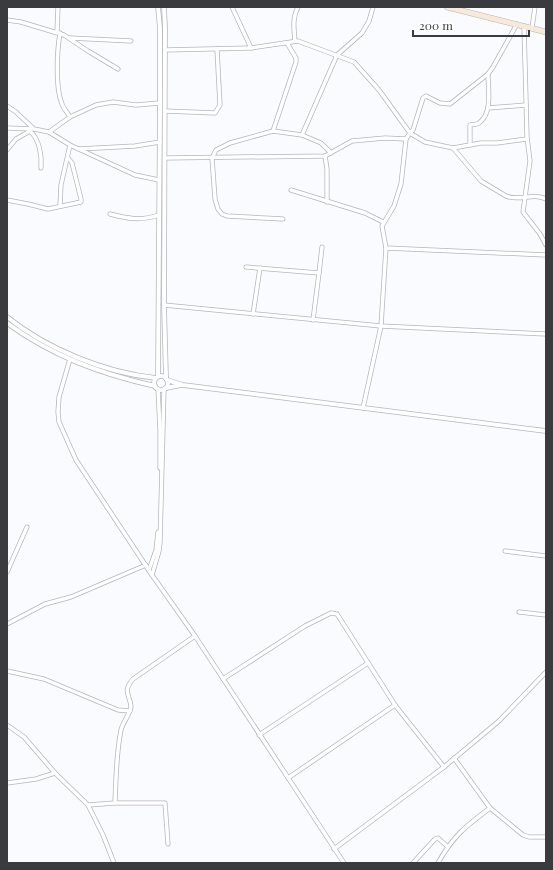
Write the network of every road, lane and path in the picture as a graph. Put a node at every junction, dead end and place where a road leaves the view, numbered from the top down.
1 (58, 7) edge
2 (158, 7) edge
3 (164, 7) edge
4 (232, 7) edge
5 (298, 7) edge
6 (373, 7) edge
7 (447, 7) edge
8 (535, 7) edge
9 (7, 20) edge
10 (517, 24) junction
11 (524, 26) junction
12 (532, 28) junction
13 (546, 32) edge
14 (58, 33) junction
15 (67, 37) junction
16 (131, 41) dead end
17 (295, 41) junction
18 (287, 43) junction
19 (251, 48) junction
20 (217, 49) junction
21 (165, 50) junction
22 (337, 55) junction
23 (118, 69) dead end
24 (488, 74) junction
25 (160, 103) junction
26 (526, 105) junction
27 (7, 106) edge
28 (488, 108) junction
29 (165, 111) junction
30 (70, 117) junction
31 (7, 128) edge
32 (31, 130) junction
33 (272, 131) junction
34 (49, 132) junction
35 (410, 133) junction
36 (302, 135) junction
37 (406, 139) junction
38 (527, 139) junction
39 (160, 142) junction
40 (70, 145) junction
41 (470, 145) junction
42 (453, 148) junction
43 (78, 149) junction
44 (7, 150) edge
45 (331, 153) junction
46 (325, 156) junction
47 (68, 158) junction
48 (166, 158) junction
49 (212, 158) junction
50 (41, 168) dead end
51 (159, 180) junction
52 (290, 190) dead end
53 (524, 198) junction
54 (546, 199) edge
55 (7, 200) edge
56 (327, 202) junction
57 (60, 206) junction
58 (110, 214) dead end
59 (160, 215) junction
60 (283, 219) dead end
61 (383, 222) junction
62 (546, 246) edge
63 (322, 247) dead end
64 (386, 248) junction
65 (546, 255) edge
66 (246, 267) dead end
67 (260, 268) junction
68 (319, 273) junction
69 (164, 305) junction
70 (253, 314) junction
71 (7, 317) edge
72 (313, 320) junction
73 (7, 323) edge
74 (381, 326) junction
75 (546, 334) edge
76 (70, 359) junction
77 (157, 377) junction
78 (166, 379) junction
79 (183, 385) junction
80 (156, 388) junction
81 (165, 389) junction
82 (363, 408) junction
83 (546, 431) edge
84 (27, 527) dead end
85 (505, 551) dead end
86 (546, 556) edge
87 (146, 565) junction
88 (149, 570) junction
89 (7, 572) edge
90 (152, 575) junction
91 (518, 612) dead end
92 (546, 615) edge
93 (7, 624) edge
94 (195, 636) junction
95 (368, 663) junction
96 (7, 672) edge
97 (546, 672) edge
98 (223, 679) junction
99 (395, 705) junction
100 (130, 711) junction
101 (7, 725) edge
102 (259, 735) junction
103 (454, 758) junction
104 (444, 767) junction
105 (55, 772) junction
106 (288, 778) junction
107 (7, 783) edge
108 (115, 803) junction
109 (88, 805) junction
110 (490, 808) junction
111 (546, 837) edge
112 (168, 844) dead end
113 (448, 847) junction
114 (334, 849) junction
115 (114, 863) edge
116 (344, 863) edge
117 (413, 863) edge
118 (438, 863) edge

1 - 14 street
2 - 25 street
3 - 21 street
4 - 19 street
5 - 17 street
6 - 22 street
7 - 10 main road
8 - 12 street
9 - 14 street
10 - 11 main road
10 - 24 street
11 - 12 main road
11 - 26 street
12 - 13 main road
14 - 15 street
14 - 30 street
15 - 16 street
15 - 23 street
17 - 18 street
17 - 22 street
18 - 19 street
18 - 33 street
19 - 20 street
20 - 21 street
20 - 29 street
21 - 29 street
22 - 35 street
22 - 36 street
24 - 28 street
24 - 35 street
25 - 30 street
25 - 39 street
26 - 28 street
26 - 38 street
27 - 32 street
28 - 41 street
29 - 48 street
30 - 34 street
31 - 32 street
32 - 34 street
32 - 44 street
32 - 50 street
33 - 36 street
33 - 49 street
34 - 40 street
35 - 37 street
35 - 42 street
36 - 45 street
37 - 45 street
37 - 61 street
38 - 41 street
38 - 53 street
39 - 43 street
39 - 51 street
40 - 43 street
40 - 47 street
41 - 42 street
42 - 53 street
43 - 51 street
45 - 46 street
46 - 49 street
46 - 56 street
47 - 57 street
47 - 57 street
48 - 49 street
48 - 69 street
49 - 60 street
51 - 59 street
52 - 56 street
53 - 54 street
53 - 62 street
55 - 57 street
56 - 61 street
58 - 59 street
59 - 77 street
61 - 64 street
63 - 68 street
64 - 65 street
64 - 74 street
66 - 67 street
67 - 68 street
67 - 70 street
68 - 72 street
69 - 70 street
69 - 78 street
70 - 72 street
71 - 77 street
72 - 74 street
73 - 76 street
74 - 75 street
74 - 82 street
76 - 80 street
76 - 87 street
77 - 78 street
77 - 80 street
78 - 79 street
78 - 81 street
79 - 81 street
79 - 82 street
80 - 81 street
80 - 88 street
81 - 90 street
82 - 83 street
84 - 89 street
85 - 86 street
87 - 88 street
87 - 93 street
88 - 90 street
90 - 94 street
91 - 92 street
94 - 98 street
94 - 100 street
95 - 98 street
95 - 99 street
95 - 102 street
96 - 100 street
97 - 103 street
98 - 102 street
99 - 104 street
99 - 106 street
100 - 108 street
101 - 105 street
102 - 106 street
103 - 104 street
103 - 110 street
104 - 114 street
105 - 107 street
105 - 109 street
106 - 114 street
108 - 109 street
108 - 112 street
109 - 115 street
110 - 111 street
110 - 113 street
113 - 117 street
113 - 118 street
114 - 116 street

